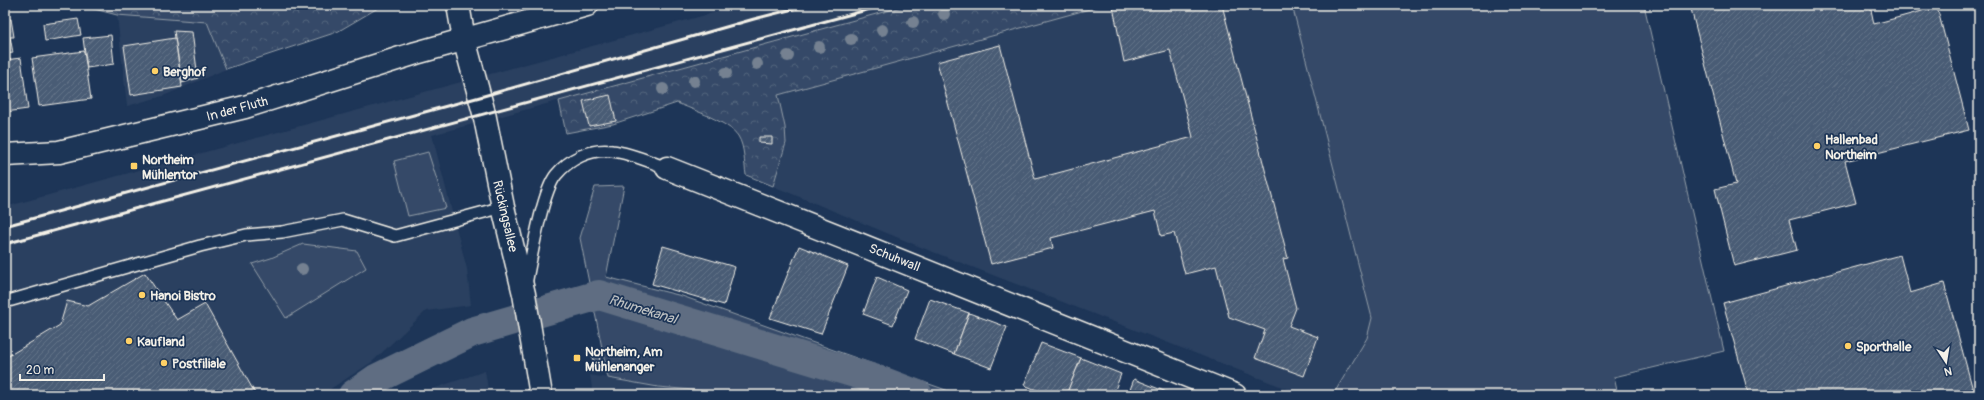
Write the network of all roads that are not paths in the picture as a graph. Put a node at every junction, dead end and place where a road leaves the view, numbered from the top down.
1 (458, 5) edge
2 (587, 5) edge
3 (464, 39) junction
4 (5, 155) edge
5 (667, 168) joint
6 (503, 207) junction
7 (524, 294) junction
8 (5, 302) edge
9 (540, 390) edge
10 (1235, 395) edge

1 - 3 street, Rückingsallee
2 - 3 street, In der Fluth
3 - 4 street, In der Fluth
3 - 6 street, Rückingsallee
5 - 7 lane, Schuhwall
5 - 10 street, Schuhwall
6 - 7 street, Rückingsallee
6 - 8 lane
7 - 9 street, Rückingsallee

